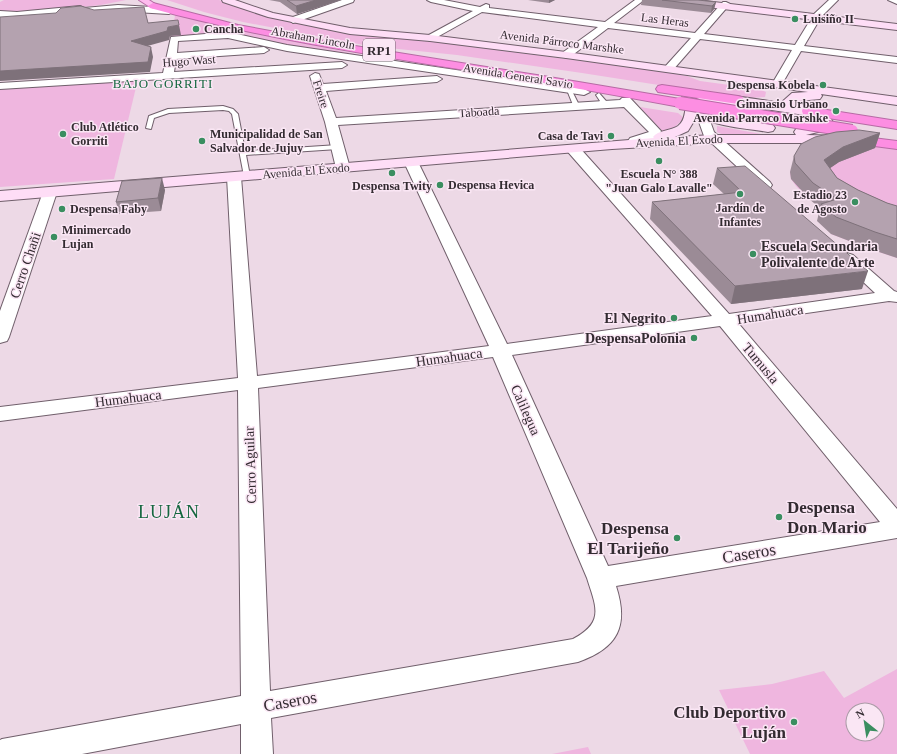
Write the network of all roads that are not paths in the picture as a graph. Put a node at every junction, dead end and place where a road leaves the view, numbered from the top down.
1 (226, 0) edge
2 (350, 0) edge
3 (431, 0) edge
4 (640, 0) edge
5 (674, 0) edge
6 (690, 0) edge
7 (834, 0) edge
8 (892, 0) edge
9 (897, 2) edge
10 (493, 3) dead end
11 (157, 4) edge
12 (731, 5) edge
13 (483, 10) junction
14 (0, 14) edge
15 (816, 16) junction
16 (0, 19) edge
17 (293, 20) junction
18 (607, 25) junction
19 (897, 26) edge
20 (697, 36) junction
21 (430, 38) junction
22 (287, 48) junction
23 (798, 48) junction
24 (376, 50) junction
25 (566, 55) junction
26 (172, 56) junction
27 (897, 60) edge
28 (380, 63) junction
29 (312, 67) junction
30 (668, 69) junction
31 (686, 72) junction
32 (168, 76) junction
33 (477, 76) junction
34 (776, 84) junction
35 (0, 86) edge
36 (587, 87) junction
37 (320, 88) junction
38 (569, 91) junction
39 (599, 99) junction
40 (738, 100) junction
41 (627, 101) junction
42 (897, 102) edge
43 (576, 105) junction
44 (808, 111) junction
45 (697, 112) junction
46 (331, 122) junction
47 (897, 125) edge
48 (149, 128) dead end
49 (798, 132) junction
50 (897, 132) edge
51 (745, 138) junction
52 (897, 138) edge
53 (714, 139) junction
54 (849, 139) junction
55 (634, 142) junction
56 (612, 145) junction
57 (897, 145) edge
58 (338, 147) junction
59 (574, 149) junction
60 (242, 153) junction
61 (411, 162) junction
62 (343, 168) junction
63 (241, 176) junction
64 (50, 192) junction
65 (772, 192) edge
66 (0, 196) edge
67 (836, 249) edge
68 (893, 297) edge
69 (725, 320) junction
70 (0, 337) edge
71 (500, 350) junction
72 (248, 383) junction
73 (0, 414) edge
74 (897, 528) edge
75 (600, 578) junction
76 (578, 650) joint
77 (257, 707) junction
78 (2, 754) edge
79 (257, 754) edge

1 - 17 main road, Avenida Párroco Marshke
2 - 17 street
3 - 13 street, Las Heras
4 - 18 street
5 - 12 main road
6 - 12 main road
7 - 15 street
8 - 9 street
10 - 13 street
11 - 14 street
11 - 16 street, RP1
11 - 24 highway, Avenida General Savio / RP1
11 - 36 highway, RP1
12 - 15 main road
12 - 20 street
13 - 18 street, Las Heras
13 - 21 street
15 - 19 main road
15 - 23 street
17 - 21 main road, Avenida Párroco Marshke
18 - 20 street, Las Heras
18 - 25 street
20 - 23 street, Las Heras
20 - 30 street
21 - 25 main road, Avenida Párroco Marshke
22 - 26 street
22 - 26 street, Abraham Lincoln
22 - 28 street, Abraham Lincoln
23 - 27 street, Las Heras
23 - 34 street
24 - 36 highway, Avenida General Savio / RP1
24 - 40 highway
25 - 30 main road, Avenida Párroco Marshke
26 - 32 street
28 - 29 street, Hugo Wast
28 - 33 street, Abraham Lincoln
29 - 32 street, Hugo Wast
29 - 37 street, Freire
30 - 31 main road, Avenida Párroco Marshke
31 - 34 main road, Avenida Párroco Marshke
31 - 40 main road
32 - 35 street, Hugo Wast
33 - 37 street
33 - 38 street, Abraham Lincoln
34 - 42 main road, Avenida Párroco Marshke
36 - 38 street, Abraham Lincoln
36 - 39 highway
36 - 50 highway, Avenida General Savio / RP1
36 - 52 highway, Avenida General Savio / RP1, bridge
37 - 46 street, Freire
38 - 43 lane
39 - 41 highway
39 - 43 street, Taboada
40 - 44 main road
40 - 45 main road
41 - 45 highway
41 - 55 street
42 - 44 main road
43 - 46 street, Taboada
44 - 47 highway
44 - 49 main road
45 - 49 main road
45 - 53 street
45 - 55 main road, Avenida El Éxodo
46 - 58 street, Freire
48 - 60 lane
49 - 51 main road, Avenida El Éxodo
49 - 54 main road
51 - 53 main road, Avenida El Éxodo
51 - 54 main road, Avenida El Éxodo
53 - 56 main road, Avenida El Éxodo
53 - 65 street
54 - 57 highway
55 - 56 main road, Avenida El Éxodo
56 - 59 main road, Avenida El Éxodo
58 - 60 lane
58 - 62 street, Freire
59 - 61 main road, Avenida El Éxodo
59 - 69 street, Tumusla
60 - 63 lane
61 - 62 main road, Avenida El Éxodo
61 - 71 street, Calilegua
62 - 63 main road, Avenida El Éxodo
63 - 64 main road, Avenida El Éxodo
63 - 72 street, Cerro Aguilar
64 - 66 main road, Avenida El Éxodo
64 - 70 street, Cerro Chañi
67 - 68 street
68 - 69 street, Humahuaca
69 - 71 street, Humahuaca
69 - 74 street, Tumusla
71 - 72 street, Humahuaca
71 - 75 street, Calilegua
72 - 73 street, Humahuaca
72 - 77 street, Cerro Aguilar
74 - 75 street, Caseros
75 - 76 street, Calilegua
76 - 77 street, Caseros
77 - 78 street, Caseros
77 - 79 street, Cerro Aguilar

